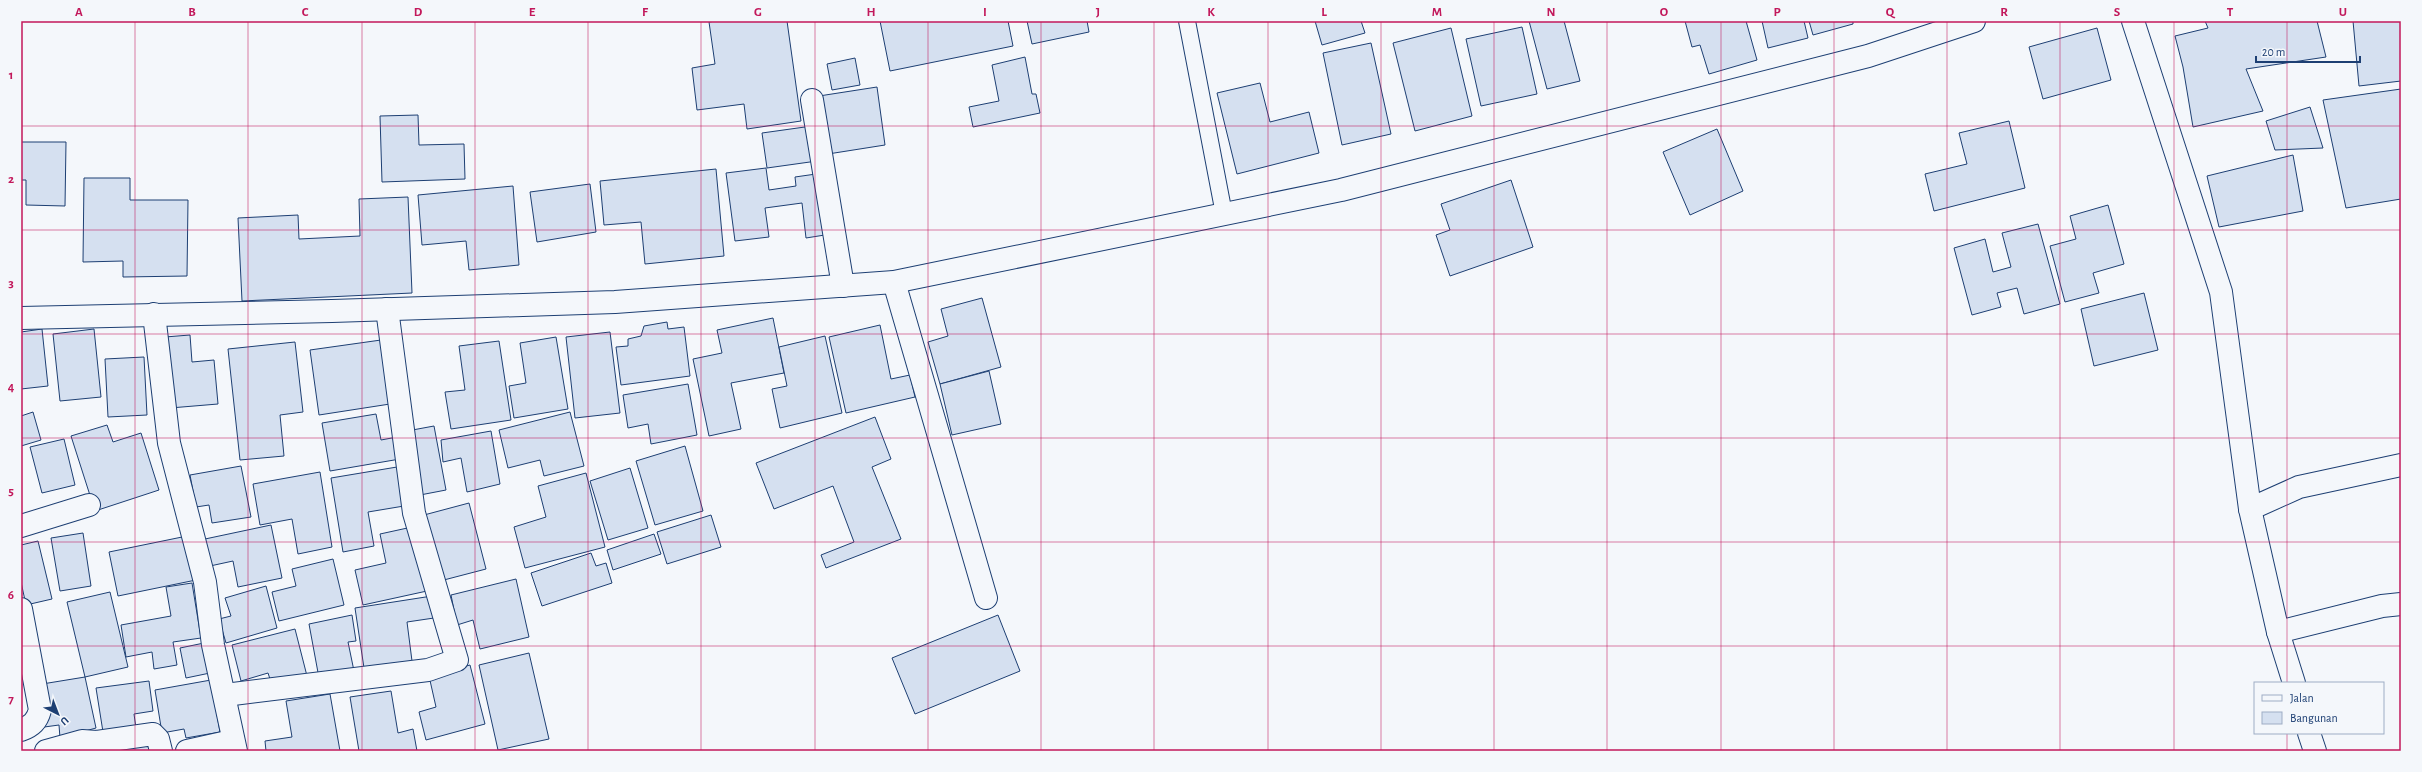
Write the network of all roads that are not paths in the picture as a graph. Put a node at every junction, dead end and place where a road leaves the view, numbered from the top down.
1 (1187, 21) edge
2 (1974, 21) edge
3 (2133, 21) edge
4 (812, 100) dead end
5 (1224, 214) junction
6 (894, 282) junction
7 (843, 286) junction
8 (388, 309) junction
9 (154, 314) junction
10 (21, 318) edge
11 (2401, 465) edge
12 (89, 506) dead end
13 (2250, 509) junction
14 (21, 526) edge
15 (986, 598) dead end
16 (2401, 604) edge
17 (21, 609) edge
18 (2278, 632) junction
19 (2294, 682) edge
20 (225, 695) junction
21 (21, 730) edge
22 (2309, 734) edge
23 (234, 746) edge
24 (46, 751) edge
25 (161, 751) edge
26 (187, 751) edge
27 (2315, 751) edge

1 - 5 lane
2 - 5 street
3 - 13 street
4 - 7 street
5 - 6 street
6 - 7 street
6 - 15 street
7 - 8 street
8 - 9 street
8 - 20 street
9 - 10 street
9 - 20 street
11 - 13 street
12 - 14 street
13 - 18 street
16 - 18 street
17 - 21 street
18 - 19 street
20 - 23 street
22 - 27 street
23 - 26 street
24 - 25 street

